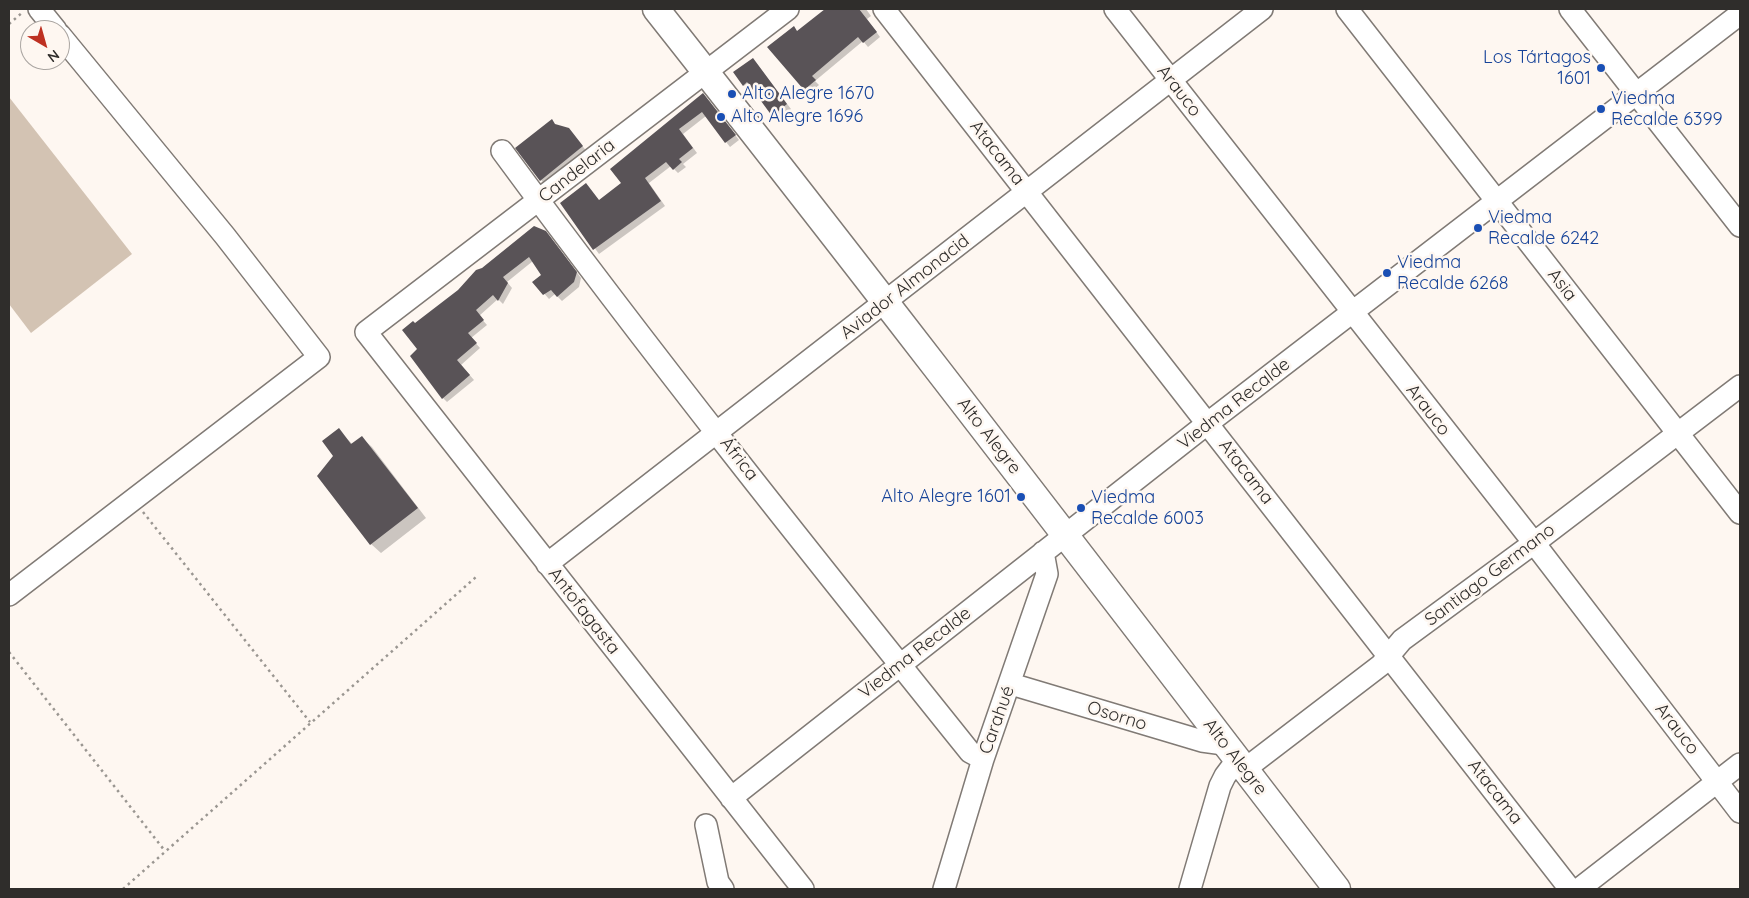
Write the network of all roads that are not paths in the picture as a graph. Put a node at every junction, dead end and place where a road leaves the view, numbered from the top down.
1 (39, 9) edge
2 (656, 9) edge
3 (788, 9) edge
4 (884, 9) edge
5 (1115, 9) edge
6 (1262, 9) edge
7 (1347, 9) edge
8 (1570, 9) edge
9 (1740, 14) edge
10 (48, 20) edge
11 (70, 47) edge
12 (706, 72) junction
13 (1170, 80) junction
14 (1637, 94) junction
15 (502, 151) dead end
16 (1027, 192) junction
17 (539, 201) junction
18 (1498, 202) junction
19 (1740, 226) edge
20 (885, 303) junction
21 (1352, 313) junction
22 (366, 332) joint
23 (1740, 386) edge
24 (1208, 423) junction
25 (717, 432) junction
26 (1678, 434) junction
27 (1740, 514) edge
28 (1066, 534) junction
29 (1534, 543) junction
30 (1043, 552) junction
31 (547, 564) junction
32 (9, 595) edge
33 (1389, 655) junction
34 (899, 664) junction
35 (1011, 684) junction
36 (1235, 758) junction
37 (983, 760) junction
38 (1740, 764) edge
39 (1717, 782) junction
40 (731, 798) junction
41 (1740, 812) edge
42 (706, 825) dead end
43 (723, 889) edge
44 (803, 889) edge
45 (944, 889) edge
46 (1190, 889) edge
47 (1337, 889) edge
48 (1570, 889) edge
49 (1578, 889) edge

1 - 10 street
2 - 12 main road, Alto Alegre
3 - 12 street, Candelaria
4 - 16 street, Atacama
5 - 13 street, Arauco
6 - 13 street, Aviador Almonacid
7 - 18 street, Asia
8 - 14 street
9 - 14 street, Viedma Recalde
11 - 32 street
12 - 17 street, Candelaria
12 - 20 main road, Alto Alegre
13 - 16 street, Aviador Almonacid
13 - 21 street, Arauco
14 - 18 street, Viedma Recalde
14 - 19 street
15 - 17 street, África
16 - 20 street, Aviador Almonacid
16 - 24 street, Atacama
17 - 22 street, Candelaria
17 - 25 street, África
18 - 21 street, Viedma Recalde
18 - 26 street, Asia
20 - 25 street, Aviador Almonacid
20 - 28 main road, Alto Alegre
21 - 24 street, Viedma Recalde
21 - 29 street, Arauco
22 - 31 street, Antofagasta
23 - 26 street, Santiago Germano
24 - 28 street, Viedma Recalde
24 - 33 street, Atacama
25 - 31 street, Aviador Almonacid
25 - 34 street, África
26 - 27 street, Asia
26 - 29 street, Santiago Germano
28 - 30 street, Viedma Recalde
28 - 36 main road, Alto Alegre
29 - 33 street, Santiago Germano
29 - 39 street, Arauco
30 - 34 street, Viedma Recalde
30 - 35 street, Carahué
31 - 40 street, Antofagasta
33 - 36 street, Santiago Germano
33 - 48 street, Atacama
34 - 37 street, África
34 - 40 street, Viedma Recalde
35 - 36 street, Osorno
35 - 37 street, Carahué
36 - 46 street, Santiago Germano
36 - 47 main road, Alto Alegre
37 - 45 street, Carahué
38 - 39 street
39 - 41 street, Arauco
39 - 49 street
40 - 44 street, Antofagasta
42 - 43 street

